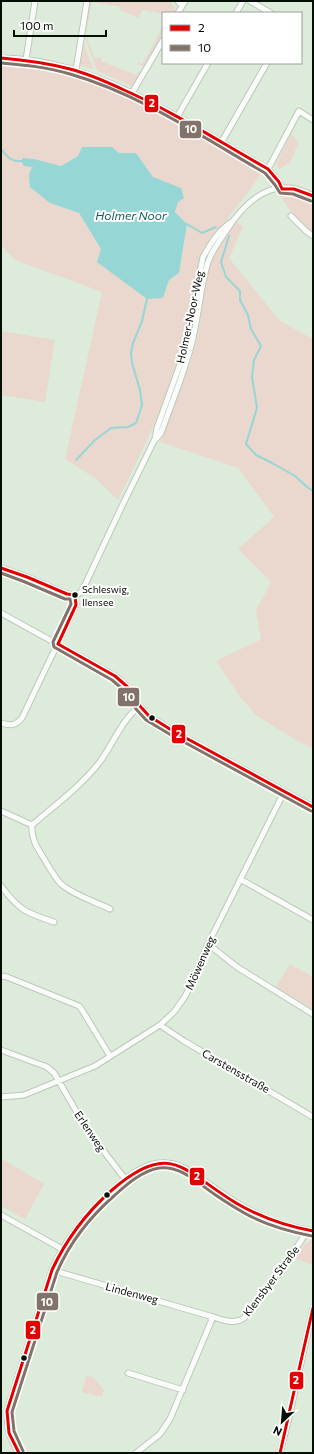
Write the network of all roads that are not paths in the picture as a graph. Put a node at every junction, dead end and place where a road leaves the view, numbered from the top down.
1 (35, 1) edge
2 (87, 1) edge
3 (178, 1) edge
4 (185, 1) edge
5 (243, 1) edge
6 (250, 1) edge
7 (182, 6) junction
8 (179, 12) edge
9 (237, 12) edge
10 (269, 12) edge
11 (162, 42) edge
12 (1, 58) edge
13 (26, 60) junction
14 (207, 64) edge
15 (265, 64) edge
16 (76, 70) junction
17 (132, 93) junction
18 (177, 117) junction
19 (313, 120) edge
20 (221, 142) junction
21 (268, 169) junction
22 (282, 189) junction
23 (313, 196) edge
24 (291, 216) dead end
25 (313, 236) edge
26 (1, 568) edge
27 (75, 595) junction
28 (1, 613) edge
29 (58, 644) junction
30 (140, 706) junction
31 (1, 723) edge
32 (284, 792) junction
33 (313, 807) edge
34 (1, 811) edge
35 (32, 825) junction
36 (240, 880) junction
37 (1, 886) edge
38 (110, 909) dead end
39 (313, 920) edge
40 (54, 922) dead end
41 (208, 944) junction
42 (1, 976) edge
43 (313, 1014) edge
44 (160, 1025) junction
45 (1, 1050) edge
46 (110, 1056) junction
47 (58, 1081) junction
48 (1, 1098) edge
49 (313, 1117) edge
50 (125, 1179) junction
51 (1, 1215) edge
52 (310, 1230) edge
53 (62, 1249) junction
54 (52, 1270) junction
55 (313, 1308) edge
56 (213, 1317) junction
57 (128, 1373) dead end
58 (183, 1390) junction
59 (7, 1426) junction
60 (1, 1427) edge
61 (20, 1453) edge
62 (136, 1453) edge
63 (280, 1453) edge

1 - 13 street
2 - 16 street
3 - 7 street
4 - 7 street
5 - 9 street
6 - 10 street
7 - 8 street
11 - 17 street
12 - 13 street
13 - 16 street
14 - 18 street
15 - 20 street
16 - 17 street
17 - 18 street
18 - 20 street
19 - 21 street
20 - 21 street
21 - 22 street
22 - 23 street
22 - 27 street, Holmer-Noor-Weg
24 - 25 street
26 - 27 street
27 - 29 street, Holmer-Noor-Weg
28 - 29 street
29 - 30 street
29 - 31 street, Holmer-Noor-Weg
30 - 32 street
30 - 35 street
32 - 33 street
32 - 36 street, Möwenweg
34 - 35 street
35 - 38 street
36 - 39 street
36 - 41 street, Möwenweg
37 - 40 street
41 - 43 street
41 - 44 street, Möwenweg
42 - 46 street
44 - 46 street, Möwenweg
44 - 49 street, Carstensstraße
45 - 47 street, Erlenweg
46 - 47 street, Möwenweg
47 - 48 street, Möwenweg
47 - 50 street, Erlenweg
50 - 52 street
50 - 53 street
51 - 53 street
52 - 56 street, Klensbyer Straße
53 - 54 street
54 - 56 street, Lindenweg
54 - 59 street
55 - 63 street
56 - 58 street
57 - 58 street
58 - 62 street
59 - 60 street
59 - 61 street

